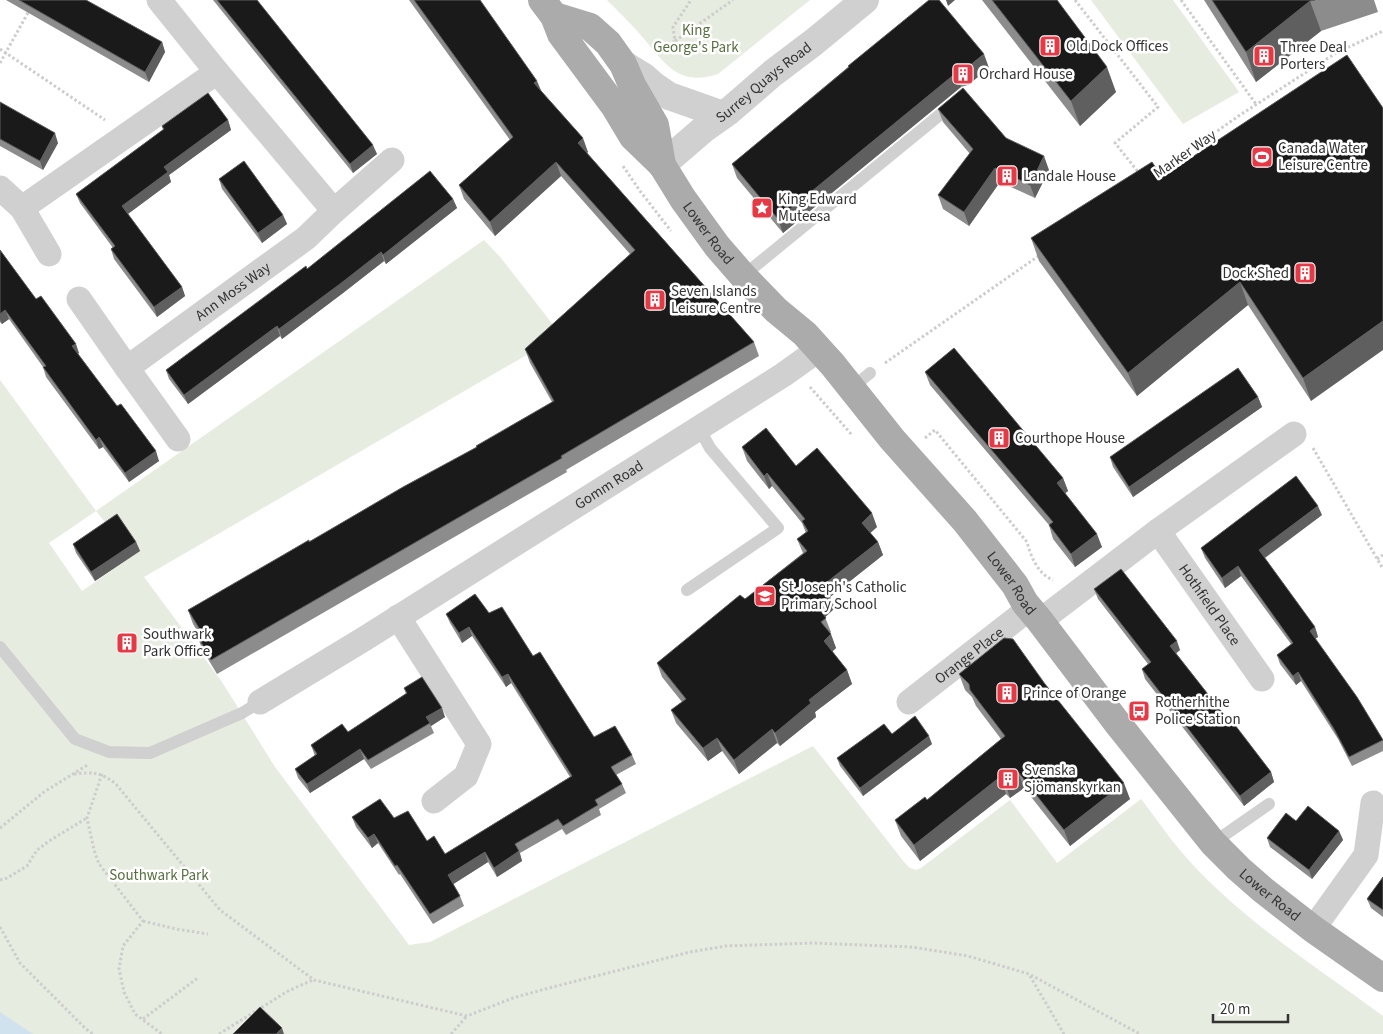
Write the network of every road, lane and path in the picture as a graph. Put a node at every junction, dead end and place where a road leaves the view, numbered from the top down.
1 (158, 0) edge
2 (691, 0) edge
3 (733, 0) edge
4 (866, 0) edge
5 (1075, 0) edge
6 (1181, 0) edge
7 (31, 8) edge
8 (548, 8) edge
9 (1383, 31) edge
10 (675, 41) junction
11 (0, 49) edge
12 (6, 52) junction
13 (649, 57) dead end
14 (0, 64) edge
15 (623, 64) junction
16 (217, 72) junction
17 (966, 93) edge
18 (1256, 104) junction
19 (723, 115) junction
20 (128, 134) junction
21 (392, 160) dead end
22 (662, 165) junction
23 (1140, 174) edge
24 (1153, 175) edge
25 (0, 188) edge
26 (22, 208) junction
27 (334, 211) junction
28 (49, 254) dead end
29 (1040, 254) edge
30 (743, 276) junction
31 (79, 299) dead end
32 (818, 350) junction
33 (128, 368) junction
34 (861, 381) junction
35 (809, 386) dead end
36 (699, 428) junction
37 (931, 433) dead end
38 (1302, 438) joint
39 (178, 439) dead end
40 (857, 440) dead end
41 (1158, 531) junction
42 (1383, 555) edge
43 (1377, 559) junction
44 (1383, 569) edge
45 (1041, 571) dead end
46 (687, 590) dead end
47 (1035, 614) junction
48 (398, 618) junction
49 (0, 647) edge
50 (1262, 679) dead end
51 (260, 702) joint
52 (909, 702) dead end
53 (109, 752) junction
54 (102, 774) junction
55 (434, 801) dead end
56 (1373, 803) dead end
57 (1269, 804) dead end
58 (87, 818) junction
59 (0, 828) edge
60 (1213, 843) junction
61 (0, 880) edge
62 (143, 920) junction
63 (0, 927) edge
64 (1313, 929) junction
65 (208, 934) dead end
66 (1030, 974) junction
67 (199, 977) dead end
68 (1383, 978) edge
69 (314, 980) junction
70 (467, 1016) junction
71 (143, 1020) junction
72 (92, 1034) edge
73 (162, 1034) edge
74 (218, 1034) edge
75 (451, 1034) edge
76 (1064, 1034) edge
77 (1140, 1034) edge

1 - 16 street
2 - 10 path
3 - 10 path
4 - 19 street, Surrey Quays Road
5 - 23 path
6 - 18 path
7 - 12 path
8 - 15 main road
8 - 22 main road
9 - 18 path, Marker Way
10 - 13 path
11 - 12 path
12 - 14 path
12 - 20 path
15 - 19 street
15 - 22 main road
16 - 20 street
16 - 27 street
17 - 30 lane
18 - 24 path, Marker Way
19 - 22 street, Surrey Quays Road
20 - 26 street
21 - 27 street, Ann Moss Way
22 - 30 main road, Lower Road
25 - 26 street
26 - 28 street
27 - 33 street, Ann Moss Way
29 - 34 path
30 - 32 main road, Lower Road
31 - 33 street
32 - 34 main road, Lower Road
32 - 36 street, Gomm Road
33 - 39 street
34 - 47 main road, Lower Road
35 - 40 path
36 - 46 lane
36 - 48 street, Gomm Road
37 - 45 path
38 - 41 street
38 - 43 path
41 - 47 street
41 - 50 street, Hothfield Place
42 - 43 path
43 - 44 path
47 - 52 street, Orange Place
47 - 60 main road, Lower Road
48 - 51 street, Gomm Road
48 - 55 street
49 - 53 lane
51 - 53 lane
53 - 54 path
54 - 58 path
54 - 59 path
54 - 69 path
56 - 64 street
57 - 60 lane
58 - 61 path
58 - 62 path
60 - 64 main road, Lower Road
62 - 65 path
62 - 71 path
63 - 72 path
64 - 68 main road, Lower Road
66 - 70 path
66 - 76 path
66 - 77 path
67 - 71 path
69 - 70 path
69 - 74 path
70 - 75 path
71 - 73 path

